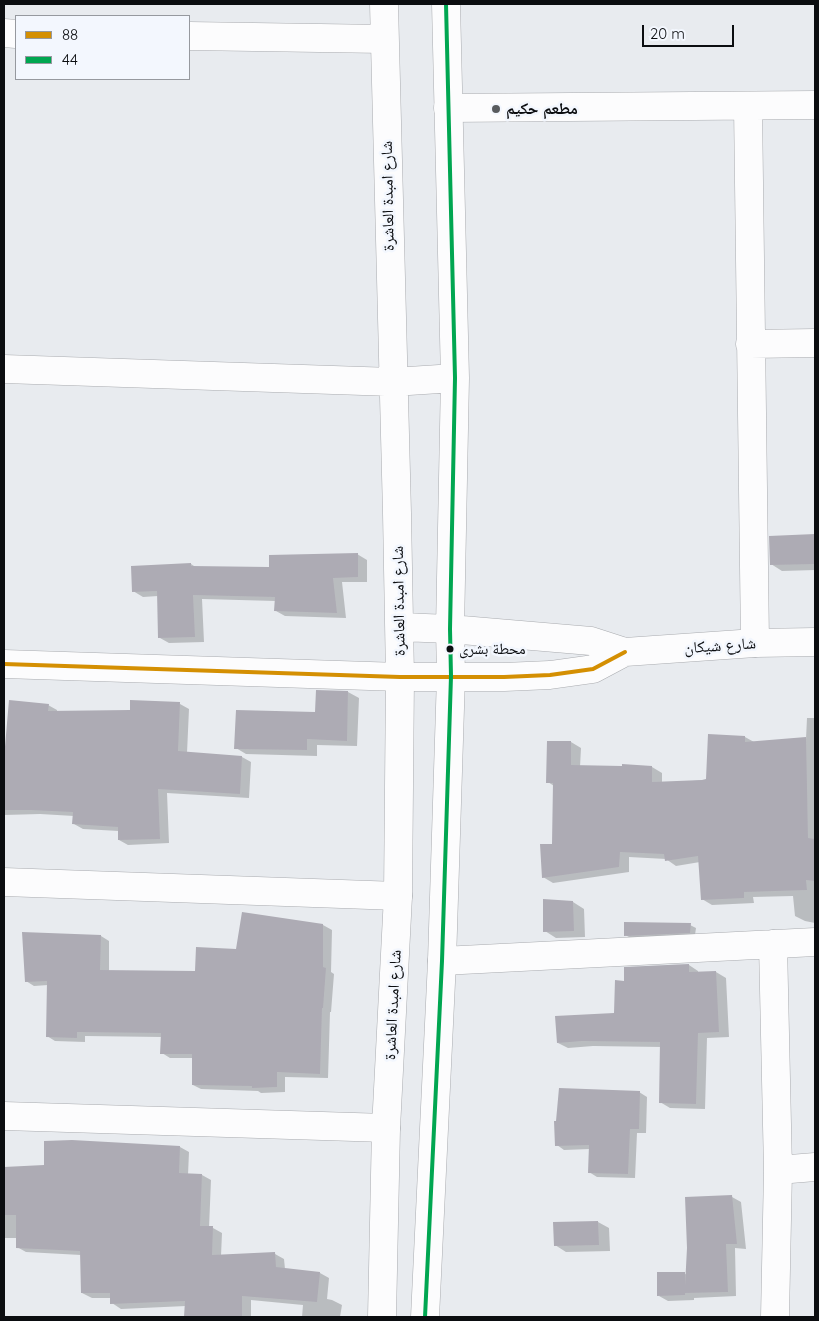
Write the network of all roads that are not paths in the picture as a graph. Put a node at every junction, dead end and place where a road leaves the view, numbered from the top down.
1 (384, 4) edge
2 (446, 4) edge
3 (190, 36) edge
4 (384, 38) junction
5 (815, 105) edge
6 (748, 106) junction
7 (448, 108) junction
8 (815, 343) edge
9 (750, 344) junction
10 (4, 369) edge
11 (455, 378) junction
12 (393, 382) junction
13 (400, 627) junction
14 (450, 629) junction
15 (815, 642) edge
16 (755, 643) junction
17 (625, 652) junction
18 (4, 664) edge
19 (451, 676) junction
20 (400, 677) junction
21 (4, 882) edge
22 (398, 896) junction
23 (815, 942) edge
24 (773, 944) junction
25 (442, 960) junction
26 (4, 1116) edge
27 (386, 1128) junction
28 (815, 1167) edge
29 (778, 1170) junction
30 (382, 1317) edge
31 (425, 1317) edge
32 (775, 1317) edge

1 - 4 street, شارع امبدة العاشرة
2 - 7 street
3 - 4 street
4 - 12 street, شارع امبدة العاشرة
5 - 6 street
6 - 7 street
6 - 9 street
7 - 11 street
8 - 9 street
9 - 16 street
10 - 12 street
11 - 12 street
11 - 14 street
12 - 13 street, شارع امبدة العاشرة
13 - 14 street, شارع شيكان
13 - 20 street, شارع امبدة العاشرة
14 - 17 street, شارع شيكان
14 - 19 street
15 - 16 street, شارع شيكان
16 - 17 street, شارع شيكان
17 - 19 street, شارع شيكان
18 - 20 street, شارع شيكان
19 - 20 street, شارع شيكان
19 - 25 street
20 - 22 street, شارع امبدة العاشرة
21 - 22 street
22 - 27 street, شارع امبدة العاشرة
23 - 24 street
24 - 25 street
24 - 29 street
25 - 31 street
26 - 27 street
27 - 30 street, شارع امبدة العاشرة
28 - 29 street
29 - 32 street

